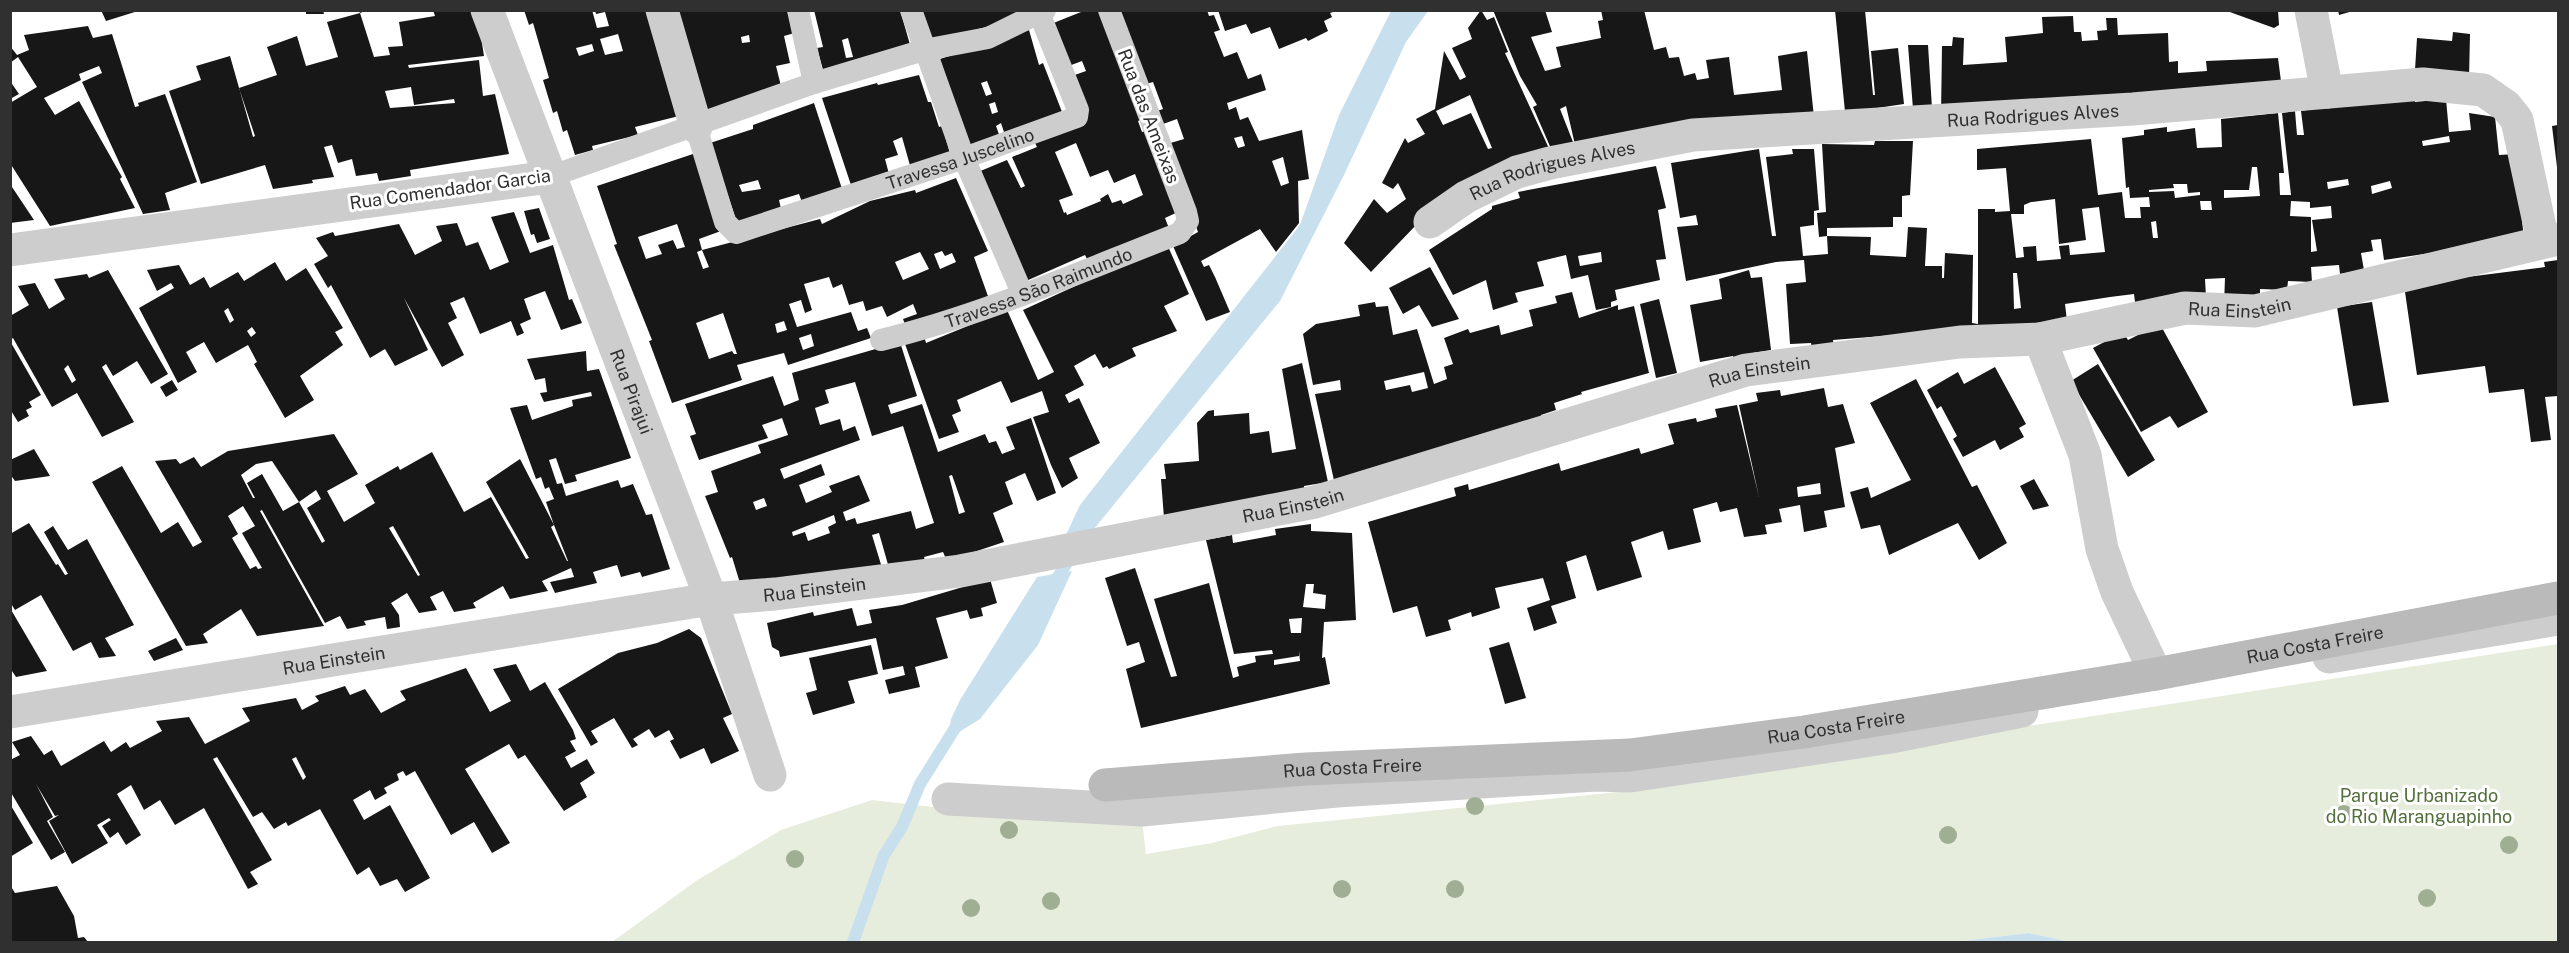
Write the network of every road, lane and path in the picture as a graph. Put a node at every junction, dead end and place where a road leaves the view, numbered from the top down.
1 (487, 10) edge
2 (662, 10) edge
3 (798, 10) edge
4 (911, 10) edge
5 (1109, 10) edge
6 (2311, 10) edge
7 (1040, 11) edge
8 (924, 50) junction
9 (814, 83) junction
10 (2327, 92) junction
11 (696, 127) junction
12 (963, 158) junction
13 (549, 177) junction
14 (1188, 221) joint
15 (1430, 222) dead end
16 (2551, 240) edge
17 (10, 250) edge
18 (1022, 293) junction
19 (2040, 339) junction
20 (880, 340) dead end
21 (2559, 598) edge
22 (711, 599) junction
23 (2559, 619) edge
24 (2156, 674) junction
25 (10, 712) edge
26 (770, 775) dead end
27 (1105, 785) dead end
28 (948, 799) dead end

1 - 13 street, Rua Pirajui
2 - 11 street
3 - 9 lane
4 - 8 lane
5 - 14 lane, Rua das Ameixas
6 - 10 street
7 - 8 lane, Rua Comendador Garcia
7 - 12 lane, Travessa Juscelino
8 - 9 lane, Rua Comendador Garcia
8 - 12 lane
9 - 11 lane, Rua Comendador Garcia
10 - 15 street, Rua Rodrigues Alves
10 - 16 street, Rua Rodrigues Alves
11 - 12 lane, Travessa Juscelino
11 - 13 lane, Rua Comendador Garcia
12 - 18 lane
13 - 17 street, Rua Comendador Garcia
13 - 22 street, Rua Pirajui
14 - 18 lane, Travessa São Raimundo
16 - 19 street, Rua Einstein
18 - 20 lane, Travessa São Raimundo
19 - 22 street, Rua Einstein
19 - 24 street
21 - 24 main road, Rua Costa Freire
22 - 25 street, Rua Einstein
22 - 26 street, Rua Pirajui
23 - 28 street
24 - 27 main road, Rua Costa Freire

